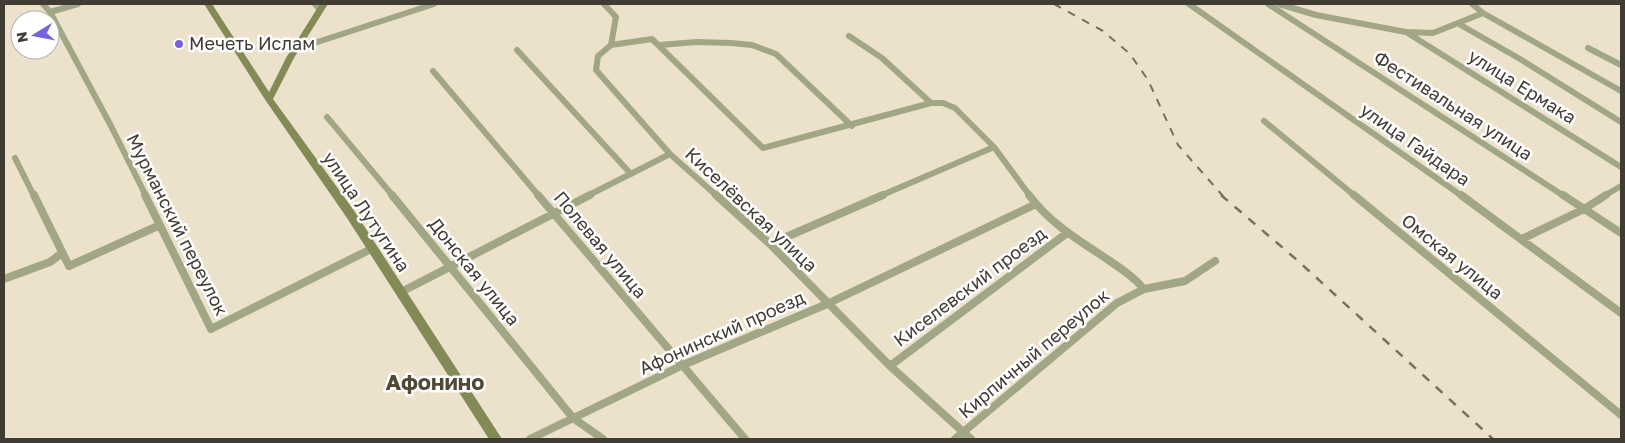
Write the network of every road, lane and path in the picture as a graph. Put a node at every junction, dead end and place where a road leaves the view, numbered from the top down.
1 (78, 4) edge
2 (208, 4) edge
3 (434, 4) edge
4 (604, 4) edge
5 (1189, 4) edge
6 (1268, 4) edge
7 (1279, 4) edge
8 (1472, 4) edge
9 (320, 6) edge
10 (57, 10) edge
11 (1483, 13) junction
12 (1459, 24) junction
13 (60, 31) edge
14 (1406, 32) junction
15 (849, 36) dead end
16 (611, 45) junction
17 (660, 45) junction
18 (1588, 48) dead end
19 (296, 49) junction
20 (517, 50) dead end
21 (1621, 65) edge
22 (432, 71) dead end
23 (1621, 91) edge
24 (269, 99) junction
25 (931, 103) junction
26 (327, 117) dead end
27 (1264, 122) dead end
28 (1621, 122) edge
29 (852, 126) junction
30 (994, 147) junction
31 (670, 154) junction
32 (15, 158) dead end
33 (1621, 167) edge
34 (631, 174) junction
35 (1621, 186) edge
36 (1036, 204) junction
37 (1584, 209) junction
38 (554, 214) junction
39 (160, 225) junction
40 (1067, 232) junction
41 (1621, 233) edge
42 (1522, 239) junction
43 (770, 244) junction
44 (373, 248) junction
45 (62, 252) junction
46 (1215, 261) dead end
47 (451, 267) junction
48 (4, 279) edge
49 (1144, 289) junction
50 (401, 292) junction
51 (826, 304) junction
52 (1621, 313) edge
53 (683, 365) junction
54 (890, 366) junction
55 (1621, 415) edge
56 (573, 418) junction
57 (964, 432) junction
58 (496, 439) edge
59 (530, 439) edge
60 (602, 439) edge
61 (745, 439) edge
62 (955, 439) edge
63 (972, 439) edge

1 - 10 street
2 - 24 main road, улица Лутугина
3 - 19 street
4 - 16 street, Киселёвская улица
5 - 42 street, улица Гайдара
6 - 37 street, Фестивальная улица
7 - 14 street
8 - 11 street
9 - 19 main road
11 - 12 street
11 - 23 street
12 - 14 street
12 - 28 street
13 - 39 street, Мурманский переулок
14 - 33 street, улица Ермака
15 - 25 street
16 - 17 street
16 - 31 street, Киселёвская улица
17 - 29 street
17 - 29 street
18 - 21 street
19 - 24 main road
20 - 34 street
22 - 38 street, Полевая улица
24 - 44 main road, улица Лутугина
25 - 29 street
25 - 30 street
26 - 47 street, Донская улица
27 - 55 street, Омская улица
30 - 36 street
30 - 43 street
31 - 34 street
31 - 43 street, Киселёвская улица
32 - 45 street
34 - 38 street
35 - 37 street
36 - 40 street
36 - 51 street, Афонинский проезд
37 - 41 street, Фестивальная улица
37 - 42 street
38 - 47 street
38 - 53 street, Полевая улица
39 - 44 street, Мурманский переулок
39 - 45 street
40 - 49 street
40 - 54 street, Киселевский проезд
42 - 52 street, улица Гайдара
43 - 51 street, Киселёвская улица
44 - 50 main road, улица Лутугина
45 - 48 street
46 - 49 street, Кирпичный переулок
47 - 50 street
47 - 56 street, Донская улица
49 - 57 street, Кирпичный переулок
50 - 58 main road, улица Лутугина
51 - 53 street, Афонинский проезд
51 - 54 street, Киселёвская улица
53 - 56 street, Афонинский проезд
53 - 61 street, Полевая улица
54 - 57 street, Киселёвская улица
56 - 59 street, Афонинский проезд
56 - 60 street, Донская улица
57 - 62 street, Кирпичный переулок
57 - 63 street, Киселёвская улица

